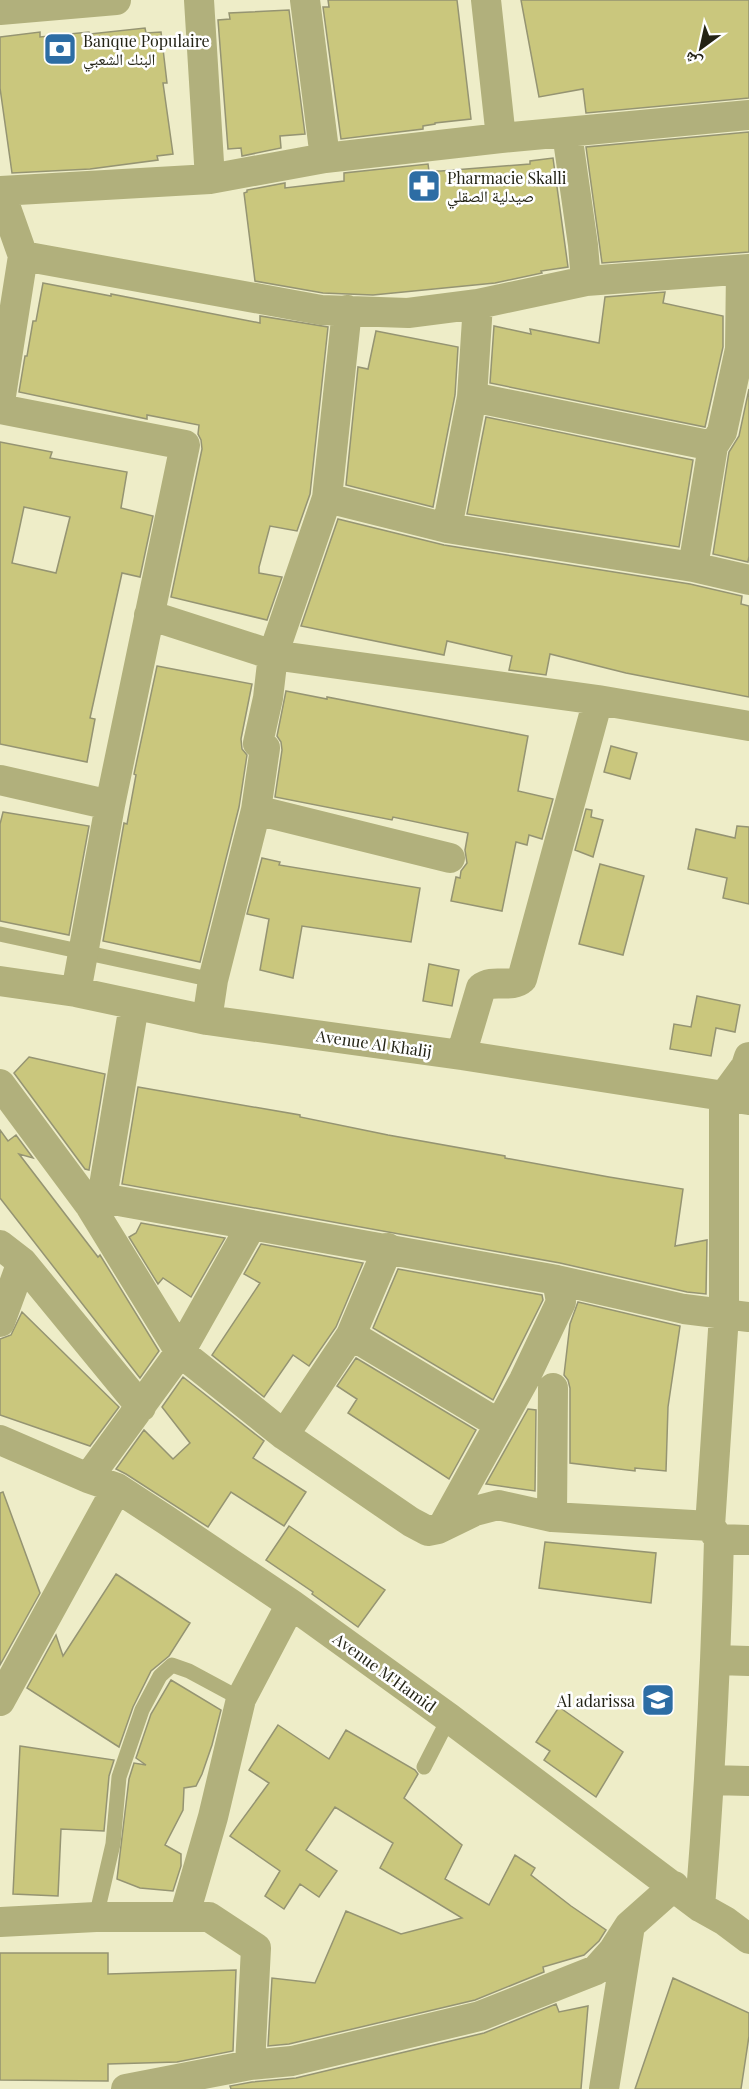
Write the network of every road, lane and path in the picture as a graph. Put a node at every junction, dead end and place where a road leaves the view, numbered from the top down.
1 (116, 0) edge
2 (199, 0) edge
3 (305, 0) edge
4 (486, 0) edge
5 (0, 10) edge
6 (749, 115) edge
7 (567, 133) junction
8 (501, 138) junction
9 (325, 158) junction
10 (210, 179) junction
11 (0, 191) edge
12 (23, 256) junction
13 (745, 270) edge
14 (586, 281) junction
15 (478, 304) junction
16 (347, 310) junction
17 (472, 397) junction
18 (0, 402) edge
19 (0, 409) edge
20 (713, 446) junction
21 (327, 498) junction
22 (447, 528) junction
23 (693, 567) junction
24 (749, 580) edge
25 (149, 615) junction
26 (273, 654) junction
27 (598, 700) junction
28 (749, 726) edge
29 (0, 780) edge
30 (110, 805) junction
31 (256, 810) junction
32 (450, 858) dead end
33 (0, 934) edge
34 (82, 951) junction
35 (213, 980) junction
36 (0, 981) edge
37 (76, 992) junction
38 (134, 1005) junction
39 (207, 1020) junction
40 (461, 1055) junction
41 (749, 1057) edge
42 (0, 1084) edge
43 (737, 1098) edge
44 (96, 1201) junction
45 (251, 1226) junction
46 (388, 1248) junction
47 (11, 1254) edge
48 (559, 1291) junction
49 (736, 1316) edge
50 (0, 1322) edge
51 (351, 1335) junction
52 (180, 1352) junction
53 (524, 1380) junction
54 (553, 1388) junction
55 (141, 1407) junction
56 (499, 1424) junction
57 (284, 1435) junction
58 (0, 1440) edge
59 (88, 1478) junction
60 (117, 1488) junction
61 (552, 1517) junction
62 (443, 1526) junction
63 (714, 1533) junction
64 (749, 1540) edge
65 (291, 1604) junction
66 (716, 1660) junction
67 (749, 1661) edge
68 (241, 1699) junction
69 (0, 1701) edge
70 (449, 1718) junction
71 (424, 1767) dead end
72 (710, 1780) junction
73 (749, 1781) edge
74 (674, 1886) junction
75 (724, 1915) edge
76 (96, 1917) junction
77 (184, 1917) junction
78 (0, 1922) edge
79 (629, 1926) junction
80 (749, 1939) edge
81 (250, 2065) junction
82 (198, 2082) edge
83 (126, 2089) edge
84 (604, 2089) edge

1 - 5 street
2 - 10 street
3 - 9 street
4 - 8 street
6 - 7 street
7 - 8 street
7 - 14 street
8 - 9 street
9 - 10 street
10 - 11 street
11 - 12 street
12 - 16 street
12 - 18 street
13 - 14 street
13 - 20 street
14 - 15 street
15 - 16 street
15 - 17 street
16 - 21 street
17 - 20 street
17 - 22 street
19 - 25 street
20 - 23 street
21 - 22 street
21 - 26 street
22 - 23 street
23 - 24 street
25 - 26 street
25 - 30 street
26 - 27 street
26 - 31 street
27 - 28 street
27 - 40 street
29 - 30 street
30 - 34 street
31 - 32 street
31 - 35 street
33 - 34 lane
34 - 35 lane
34 - 37 street
35 - 39 street
36 - 37 street, Avenue Al Khalij
37 - 38 street, Avenue Al Khalij
38 - 39 street, Avenue Al Khalij
38 - 44 street
39 - 40 street, Avenue Al Khalij
40 - 43 street, Avenue Al Khalij
41 - 43 street
42 - 44 street
43 - 49 street
44 - 45 street
44 - 52 street
45 - 46 street
45 - 52 street
46 - 48 street
46 - 51 street
47 - 50 street
47 - 55 street
48 - 49 street
48 - 53 street
48 - 54 street
49 - 63 street
51 - 56 street
51 - 57 street
52 - 55 street
52 - 57 street
53 - 54 street
53 - 56 street
54 - 61 street
55 - 59 street
56 - 62 street
57 - 62 street
58 - 59 street, Avenue M'Hamid
59 - 60 street, Avenue M'Hamid
60 - 65 street, Avenue M'Hamid
60 - 69 street
61 - 62 street
61 - 63 street
63 - 64 street
63 - 66 street
65 - 68 street
65 - 70 street, Avenue M'Hamid
66 - 67 street
66 - 72 street
68 - 76 lane
68 - 77 street
70 - 71 lane
70 - 74 street, Avenue M'Hamid
72 - 73 street
72 - 75 street
74 - 75 street, Avenue M'Hamid
74 - 79 street
75 - 80 street, Avenue M'Hamid
76 - 77 street
76 - 78 street
77 - 81 street
79 - 81 street
79 - 84 street
81 - 82 street
82 - 83 street

